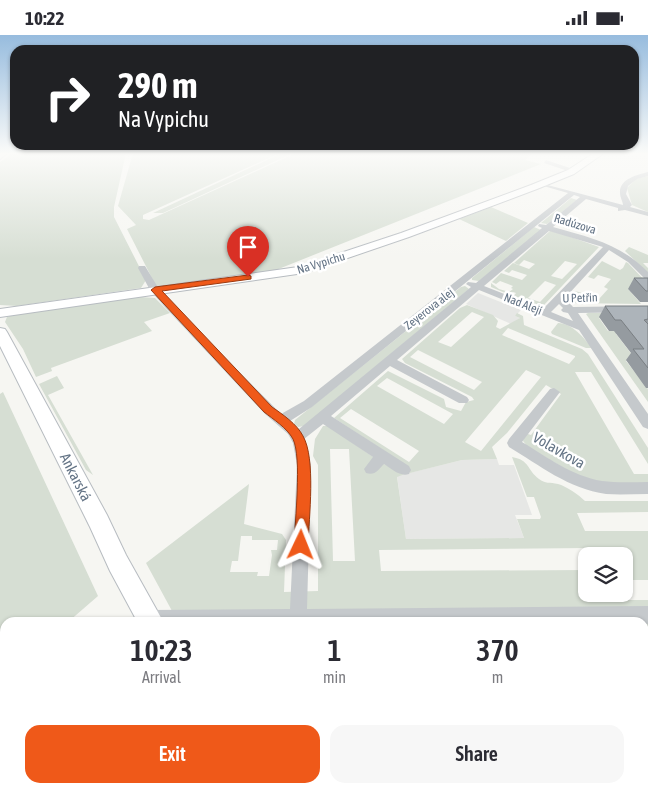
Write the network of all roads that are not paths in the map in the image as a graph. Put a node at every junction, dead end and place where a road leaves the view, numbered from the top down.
1 (529, 188) edge
2 (562, 188) edge
3 (624, 188) edge
4 (571, 192) junction
5 (584, 197) junction
6 (622, 209) junction
7 (648, 214) edge
8 (648, 220) edge
9 (535, 224) junction
10 (548, 228) junction
11 (608, 247) junction
12 (142, 268) dead end
13 (648, 277) edge
14 (464, 281) junction
15 (478, 287) junction
16 (155, 290) junction
17 (560, 299) junction
18 (648, 309) edge
19 (571, 310) junction
20 (0, 313) edge
21 (544, 313) junction
22 (583, 328) junction
23 (0, 331) edge
24 (389, 361) junction
25 (554, 392) dead end
26 (463, 400) dead end
27 (322, 417) junction
28 (282, 420) junction
29 (648, 424) edge
30 (298, 437) junction
31 (383, 456) junction
32 (371, 469) dead end
33 (404, 470) dead end
34 (648, 488) edge
35 (648, 615) edge
36 (147, 617) edge
37 (298, 617) edge
38 (580, 617) edge

1 - 16 street, Na Vypichu
2 - 4 street
3 - 6 street
4 - 5 street
4 - 9 street, Zeyerova alej
5 - 6 street
5 - 10 street, Zeyerova alej
6 - 7 street
6 - 8 street
9 - 10 street, Radúzova
9 - 14 street, Zeyerova alej
10 - 11 street, Radúzova
10 - 15 street, Zeyerova alej
11 - 13 street, Radúzova
11 - 17 street
12 - 16 street
14 - 15 street, Nad Alejí
14 - 28 street, Zeyerova alej
15 - 21 street, Nad Alejí
15 - 24 street, Zeyerova alej
16 - 20 street, Na Vypichu
16 - 28 street
17 - 19 street
17 - 21 street
18 - 19 street, U Petřin
19 - 21 street, U Petřin
19 - 22 street
21 - 22 street, Nad Alejí
22 - 29 street
23 - 36 street, Ankarská
24 - 26 street
24 - 27 street, Zeyerova alej
25 - 34 street, Volavkova
27 - 30 street, Zeyerova alej
27 - 31 street
28 - 30 street
30 - 37 street
31 - 32 street
31 - 33 street
35 - 38 street

